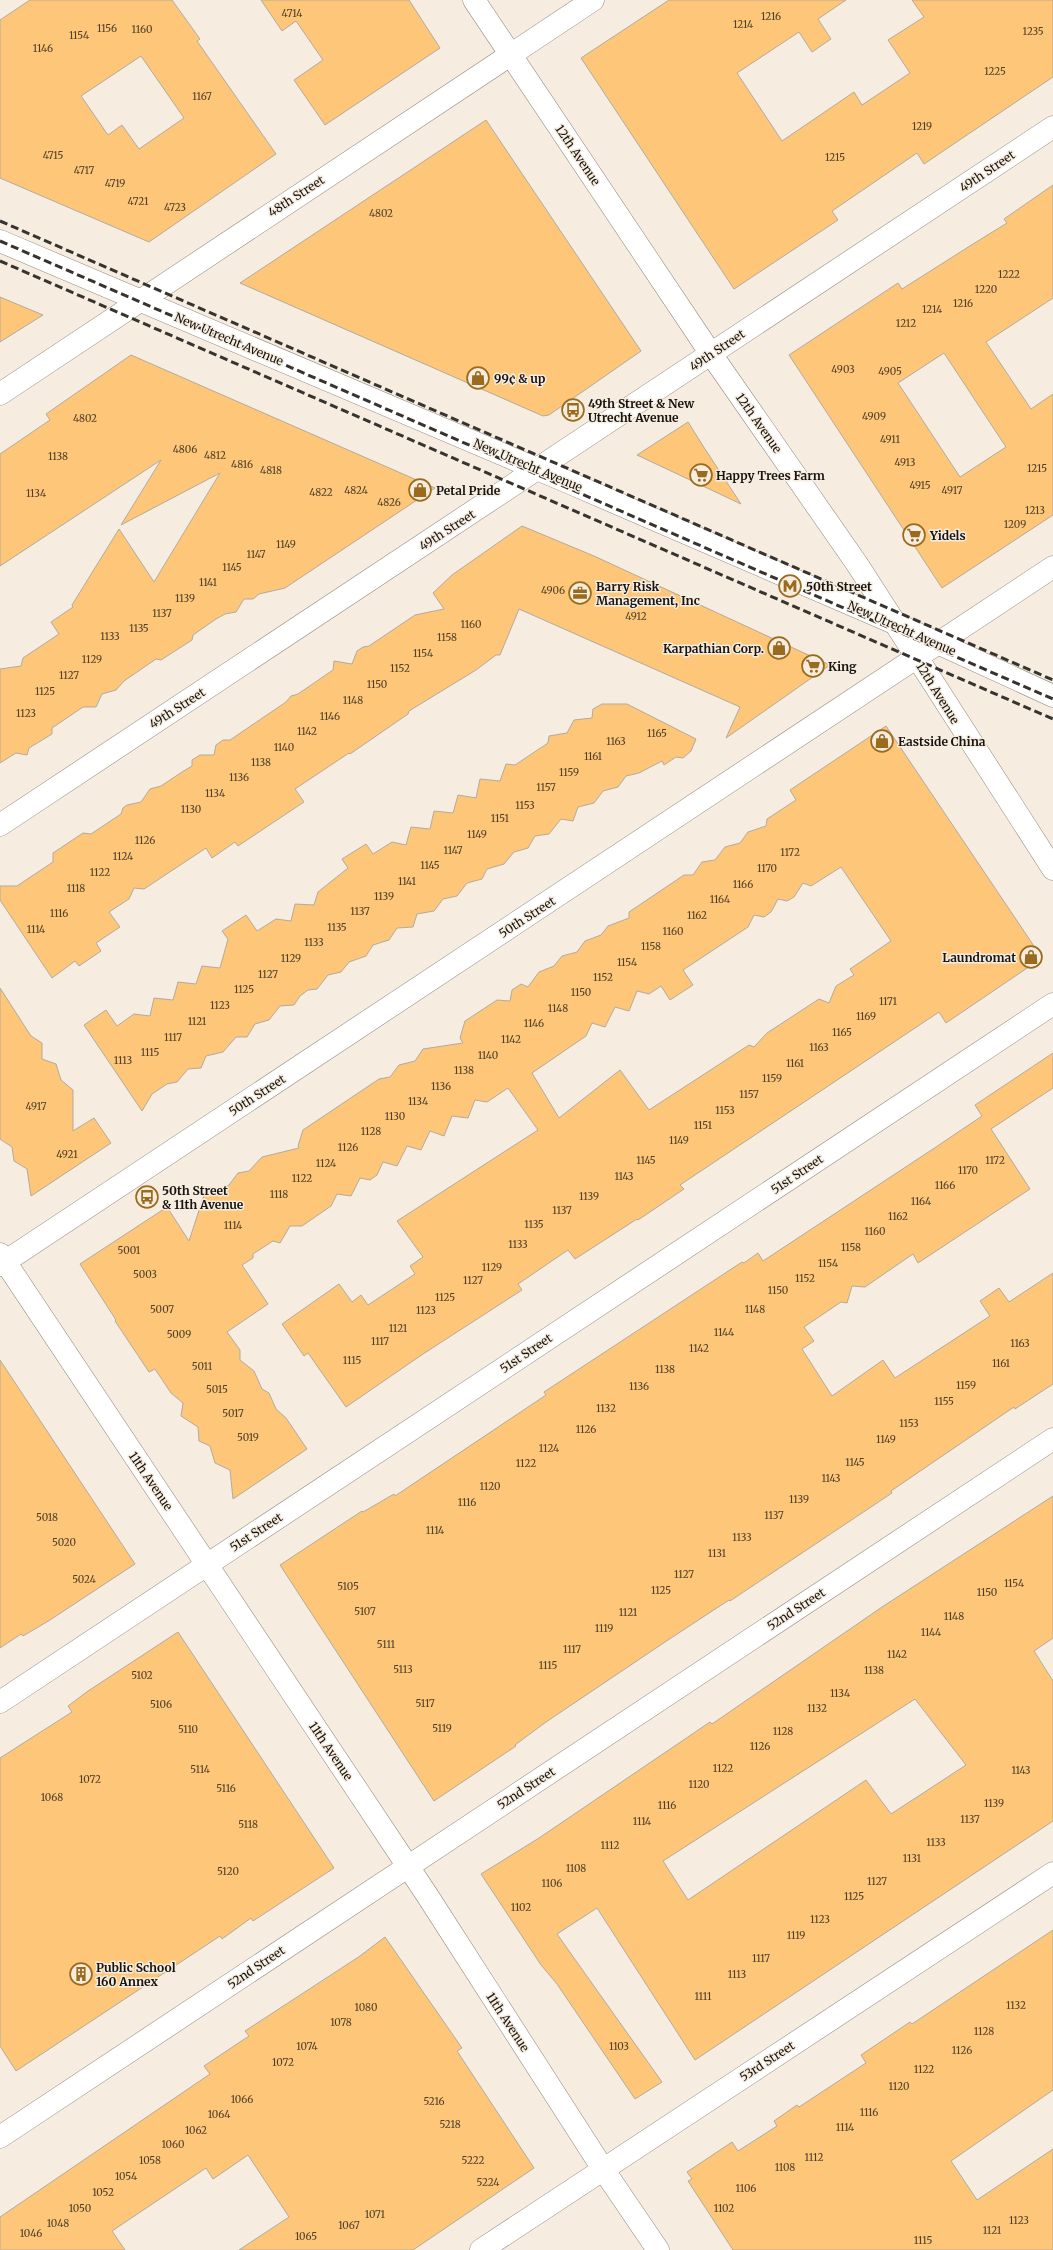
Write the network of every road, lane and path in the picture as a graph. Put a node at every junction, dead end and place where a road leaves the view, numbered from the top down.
1 (474, 0) edge
2 (593, 0) edge
3 (511, 55) junction
4 (1053, 127) edge
5 (0, 241) edge
6 (139, 301) junction
7 (711, 354) junction
8 (0, 394) edge
9 (538, 469) junction
10 (1053, 567) edge
11 (894, 623) junction
12 (936, 643) junction
13 (916, 658) junction
14 (1053, 696) edge
15 (0, 824) edge
16 (1053, 868) edge
17 (1053, 1004) edge
18 (2, 1260) edge
19 (1053, 1439) edge
20 (206, 1565) junction
21 (0, 1702) edge
22 (408, 1866) junction
23 (1053, 1873) edge
24 (0, 2137) edge
25 (603, 2170) junction
26 (481, 2250) edge
27 (658, 2250) edge

1 - 3 street, 12th Avenue
2 - 3 street, 48th Street
3 - 6 street, 48th Street
3 - 7 street, 12th Avenue
4 - 7 street, 49th Street
5 - 6 street, New Utrecht Avenue
6 - 8 street, 48th Street
6 - 9 street, New Utrecht Avenue
7 - 9 street, 49th Street
7 - 11 street, 12th Avenue
9 - 11 street, New Utrecht Avenue
9 - 15 street, 49th Street
10 - 12 street, 50th Street
11 - 12 street, New Utrecht Avenue
11 - 13 street, 12th Avenue
12 - 13 street, 50th Street
12 - 14 street, New Utrecht Avenue
13 - 16 street, 12th Avenue
13 - 18 street, 50th Street
17 - 20 street, 51st Street
18 - 20 street, 11th Avenue
19 - 22 street, 52nd Street
20 - 21 street, 51st Street
20 - 22 street, 11th Avenue
22 - 24 street, 52nd Street
22 - 25 street, 11th Avenue
23 - 25 street, 53rd Street
25 - 26 street, 53rd Street
25 - 27 street, 11th Avenue

